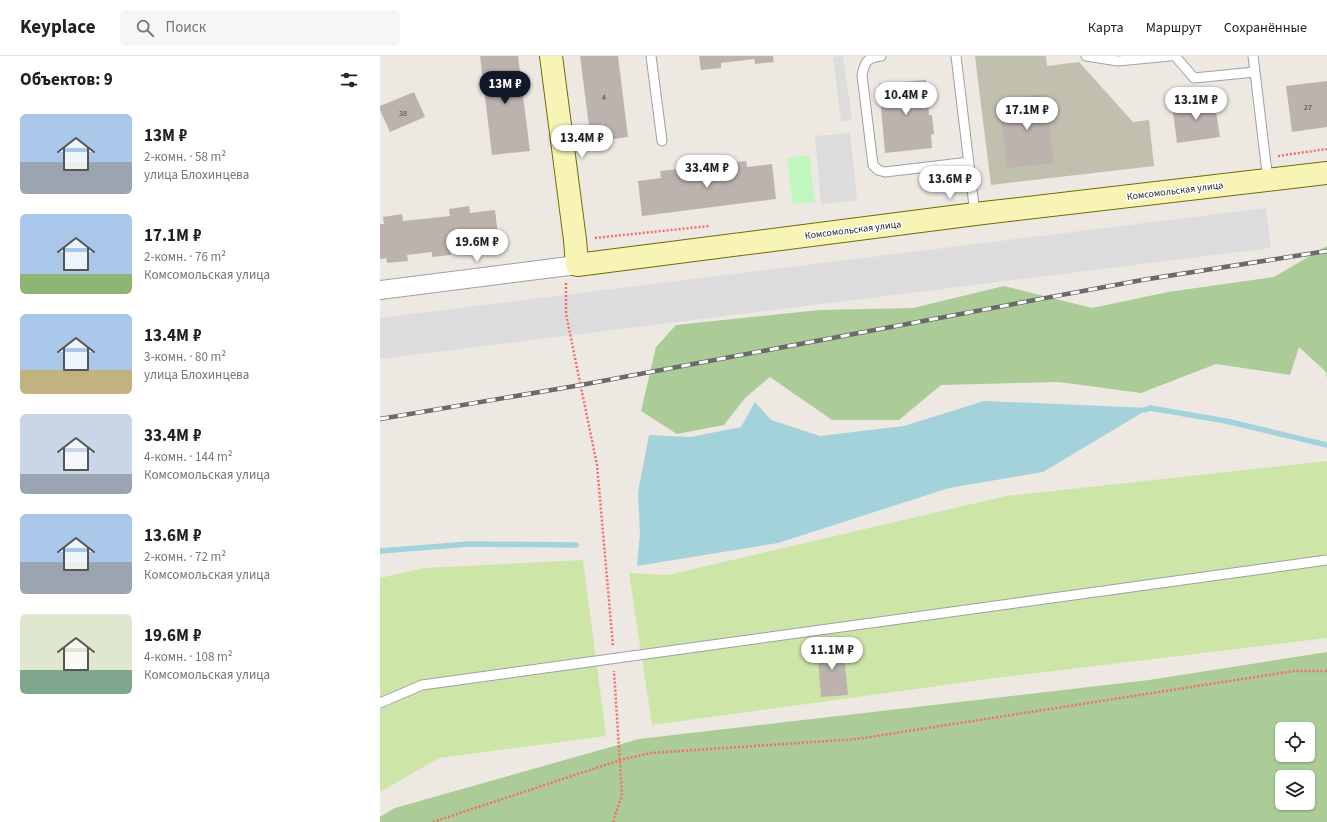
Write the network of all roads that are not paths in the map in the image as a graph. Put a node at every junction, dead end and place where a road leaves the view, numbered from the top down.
1 (552, 56) edge
2 (651, 56) edge
3 (882, 56) edge
4 (956, 56) edge
5 (1086, 56) edge
6 (1170, 56) edge
7 (1175, 56) edge
8 (1253, 56) edge
9 (1255, 72) junction
10 (662, 141) dead end
11 (969, 162) junction
12 (1327, 173) edge
13 (1268, 181) junction
14 (975, 214) junction
15 (572, 266) junction
16 (380, 290) edge
17 (1327, 560) edge
18 (380, 703) edge

1 - 15 street
2 - 10 lane
3 - 11 lane
4 - 11 lane
5 - 6 lane
7 - 9 lane
8 - 9 lane
9 - 13 lane
11 - 14 lane
12 - 13 street, Комсомольская улица
13 - 14 street, Комсомольская улица
14 - 15 street, Комсомольская улица
15 - 16 street, Комсомольская улица
17 - 18 lane

